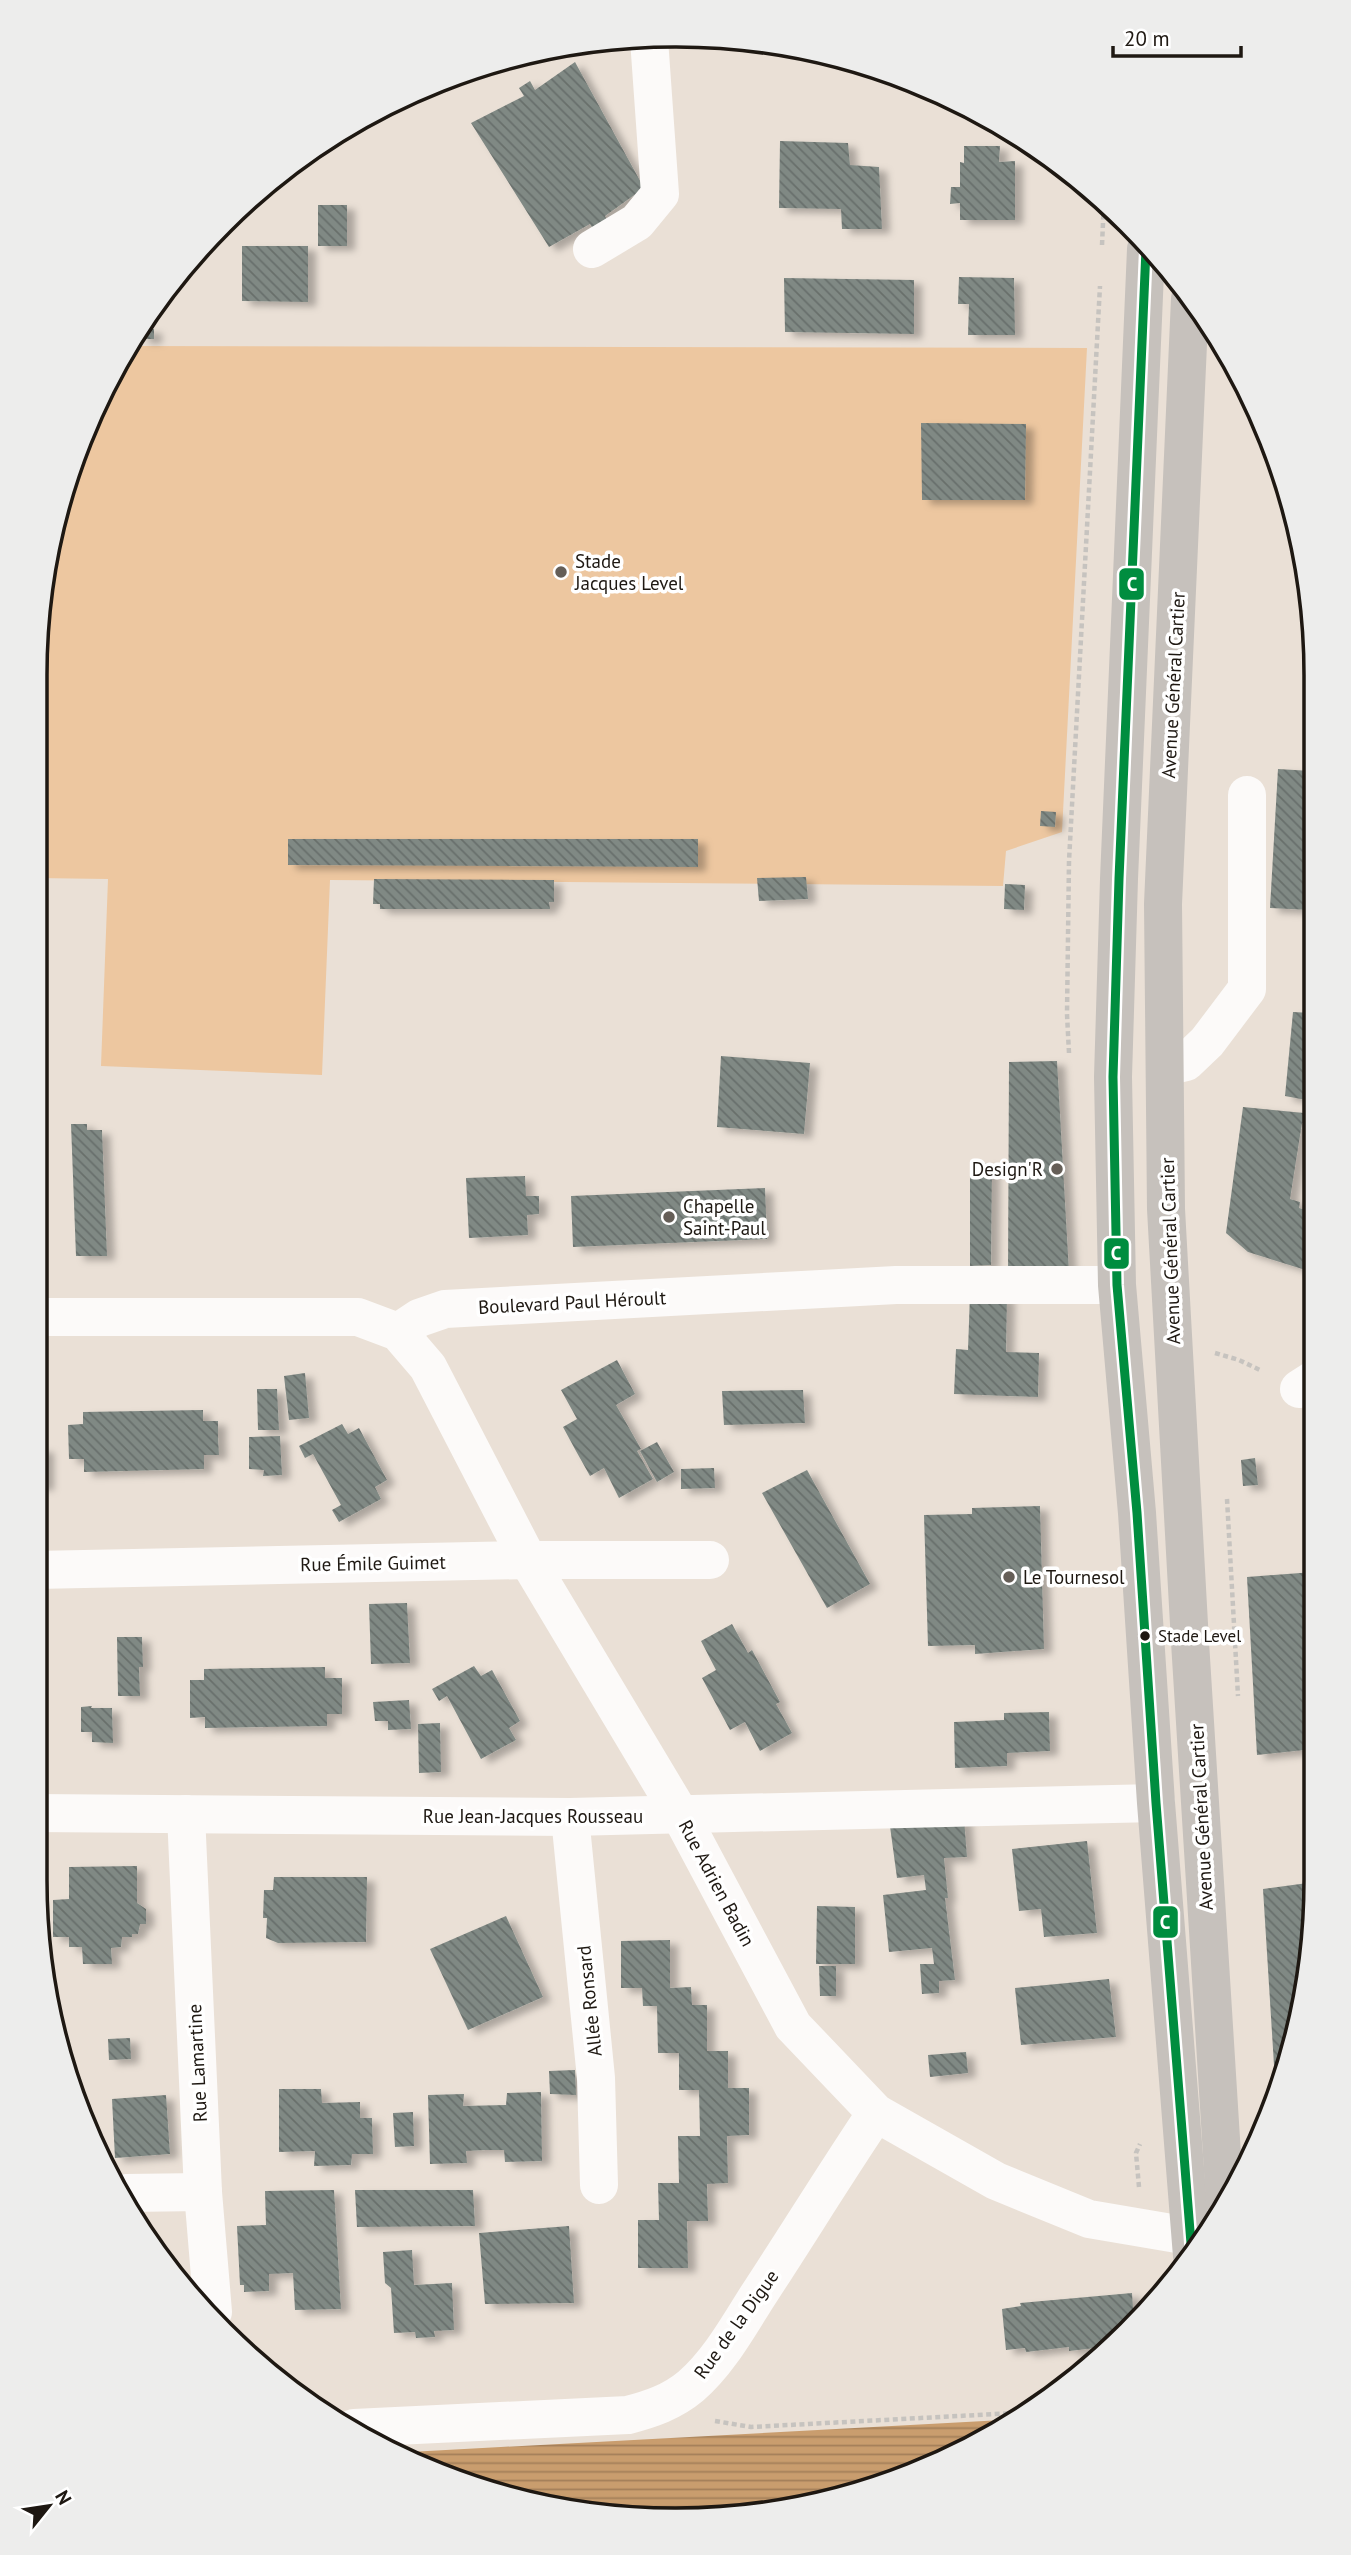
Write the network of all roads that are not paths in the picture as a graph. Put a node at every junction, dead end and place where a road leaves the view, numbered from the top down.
1 (650, 48) edge
2 (592, 250) dead end
3 (1146, 258) edge
4 (1189, 314) edge
5 (1247, 795) dead end
6 (1164, 1067) junction
7 (1117, 1284) junction
8 (47, 1317) edge
9 (398, 1332) junction
10 (527, 1560) junction
11 (710, 1560) dead end
12 (47, 1570) edge
13 (1156, 1803) junction
14 (47, 1813) edge
15 (186, 1814) junction
16 (680, 1814) junction
17 (570, 1817) junction
18 (876, 2113) junction
19 (599, 2185) dead end
20 (1224, 2186) edge
21 (203, 2192) junction
22 (130, 2193) edge
23 (1194, 2234) edge
24 (1189, 2241) edge
25 (212, 2304) edge
26 (367, 2427) edge

1 - 2 street
3 - 7 main road
4 - 6 main road, Avenue Général Cartier
5 - 6 street
6 - 20 main road, Avenue Général Cartier
7 - 9 street, Boulevard Paul Héroult
7 - 13 main road
8 - 9 street
9 - 10 street, Rue Adrien Badin
10 - 11 street, Rue Émile Guimet
10 - 12 street, Rue Émile Guimet
10 - 16 street, Rue Adrien Badin
13 - 16 street, Rue Jean-Jacques Rousseau
13 - 23 main road
14 - 15 street, Rue Jean-Jacques Rousseau
15 - 17 street, Rue Jean-Jacques Rousseau
15 - 21 street, Rue Lamartine
16 - 17 street, Rue Jean-Jacques Rousseau
16 - 18 street, Rue Adrien Badin
17 - 19 street, Allée Ronsard
18 - 24 street, Rue Adrien Badin
18 - 26 street, Rue de la Digue
21 - 22 street
21 - 25 street, Rue Lamartine

